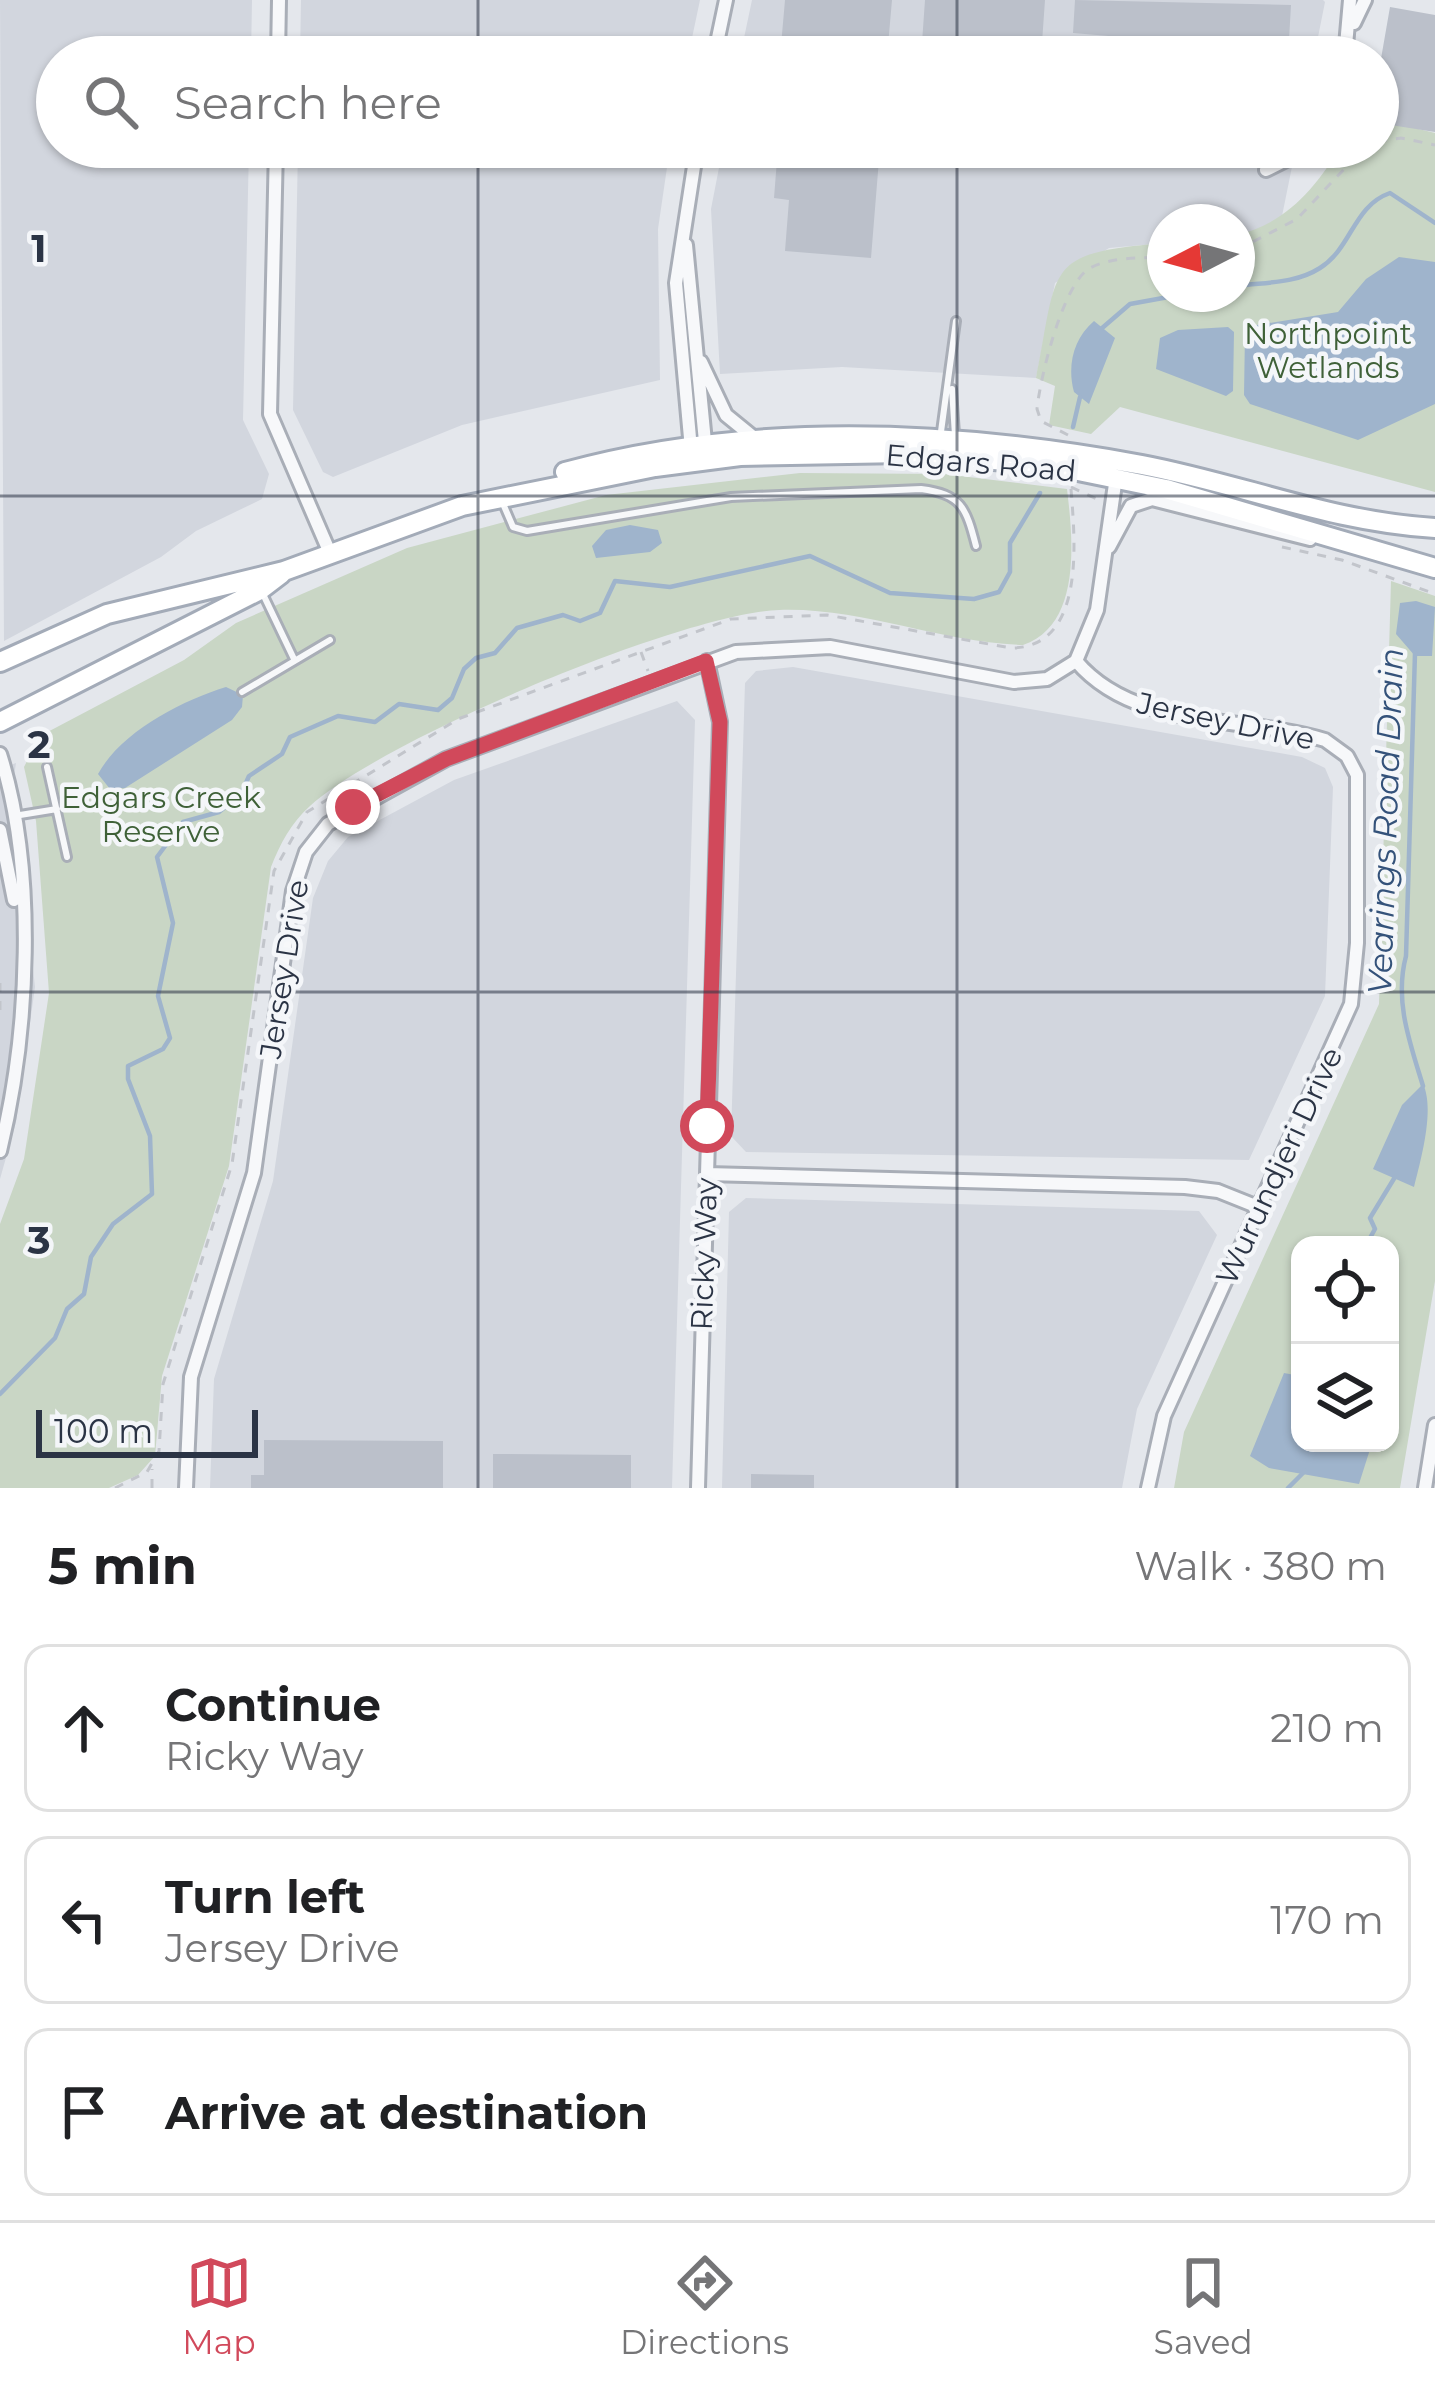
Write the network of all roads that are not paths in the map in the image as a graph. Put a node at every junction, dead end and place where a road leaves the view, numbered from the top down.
1 (279, 0) edge
2 (726, 0) edge
3 (1350, 0) edge
4 (1365, 0) edge
5 (1351, 30) junction
6 (278, 36) edge
7 (719, 36) edge
8 (1350, 36) edge
9 (276, 168) edge
10 (693, 168) edge
11 (1270, 168) edge
12 (1266, 170) dead end
13 (683, 220) junction
14 (956, 321) dead end
15 (695, 350) junction
16 (951, 373) junction
17 (762, 440) junction
18 (947, 448) junction
19 (699, 454) junction
20 (1120, 470) junction
21 (508, 494) junction
22 (1435, 528) edge
23 (1349, 542) junction
24 (976, 545) dead end
25 (1108, 547) junction
26 (331, 553) junction
27 (1435, 568) edge
28 (284, 571) junction
29 (261, 589) junction
30 (330, 640) dead end
31 (294, 658) junction
32 (706, 661) junction
33 (1076, 661) junction
34 (0, 662) edge
35 (242, 692) dead end
36 (0, 722) edge
37 (0, 754) edge
38 (1351, 762) joint
39 (47, 767) dead end
40 (57, 808) junction
41 (14, 816) junction
42 (0, 830) edge
43 (67, 857) dead end
44 (21, 943) junction
45 (0, 1151) edge
46 (706, 1174) junction
47 (1258, 1207) junction
48 (1435, 1426) edge
49 (186, 1488) edge
50 (698, 1488) edge
51 (1148, 1488) edge
52 (1425, 1488) edge

1 - 6 street
2 - 7 street
3 - 5 street
4 - 5 street
5 - 8 street
9 - 26 street
10 - 13 street
11 - 12 street
13 - 15 street
13 - 19 street
14 - 16 lane
15 - 17 street
15 - 19 street
16 - 18 lane
16 - 18 lane
17 - 18 main road, Edgars Road
17 - 19 main road, Edgars Road
18 - 19 main road, Edgars Road
18 - 20 main road, Edgars Road
18 - 20 main road, Edgars Road
19 - 21 main road, Edgars Road
20 - 22 main road, Edgars Road
20 - 23 main road, Edgars Road
20 - 25 street
21 - 24 lane
21 - 26 main road, Edgars Road
23 - 25 street
23 - 27 main road, Edgars Road
25 - 33 street
26 - 28 main road, Edgars Road
28 - 29 main road, Edgars Road
28 - 34 main road, Edgars Road
29 - 31 lane
29 - 36 main road, Edgars Road
30 - 31 lane
31 - 35 lane
32 - 33 street, Jersey Drive
32 - 46 street, Ricky Way
32 - 49 street, Jersey Drive
33 - 38 street, Jersey Drive
37 - 41 street
38 - 47 street, Wurundjeri Drive
39 - 40 lane
40 - 41 lane
40 - 43 lane
41 - 44 street
42 - 44 street
44 - 45 street
46 - 47 street
46 - 50 street, Ricky Way
47 - 51 street, Wurundjeri Drive
48 - 52 street

